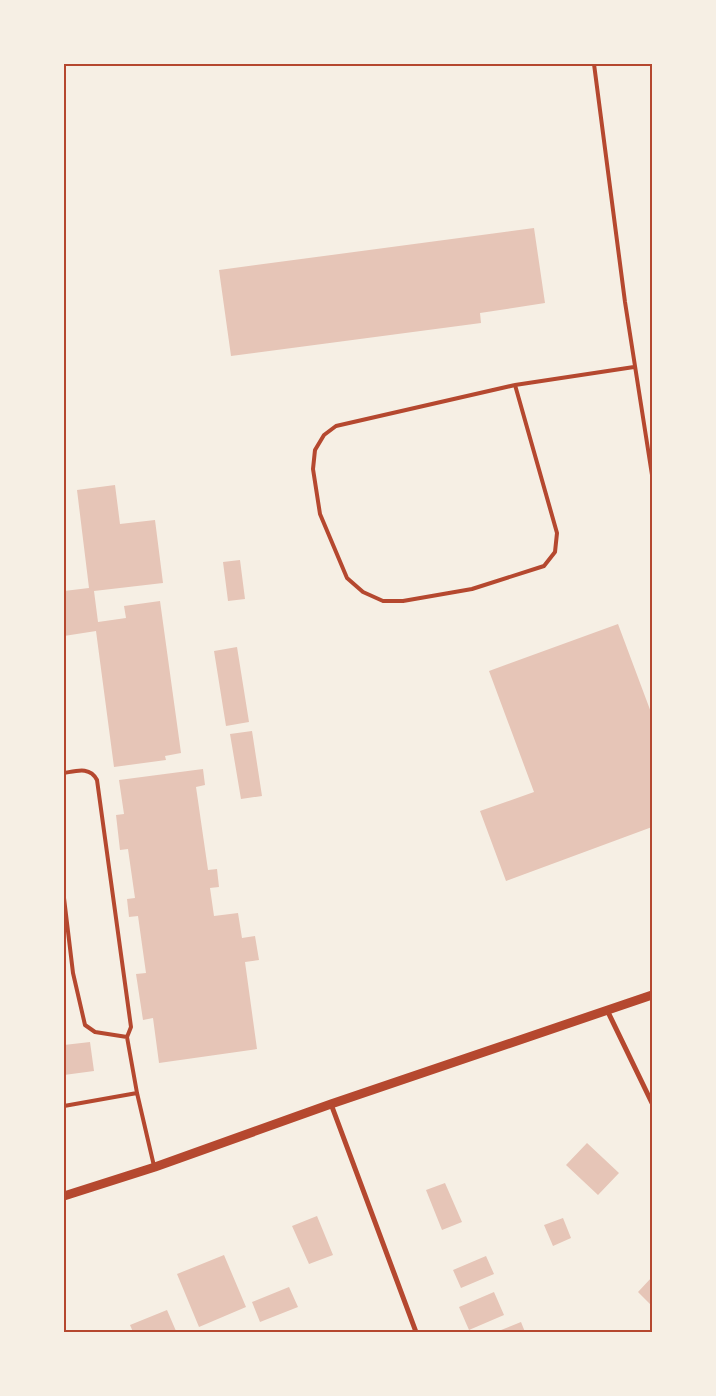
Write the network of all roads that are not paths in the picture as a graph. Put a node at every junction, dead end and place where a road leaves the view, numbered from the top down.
1 (594, 64) edge
2 (634, 367) junction
3 (516, 385) junction
4 (652, 475) edge
5 (64, 773) edge
6 (64, 898) edge
7 (652, 995) edge
8 (607, 1010) junction
9 (127, 1038) junction
10 (137, 1092) junction
11 (652, 1103) edge
12 (330, 1104) junction
13 (64, 1106) edge
14 (155, 1167) junction
15 (64, 1196) edge
16 (416, 1332) edge

1 - 2 lane
2 - 3 lane
2 - 4 lane
3 - 3 lane
5 - 9 lane
6 - 9 lane
7 - 8 street
8 - 11 street
8 - 12 street
9 - 10 lane
10 - 13 lane
10 - 14 lane
12 - 14 street
12 - 16 street
14 - 15 street

